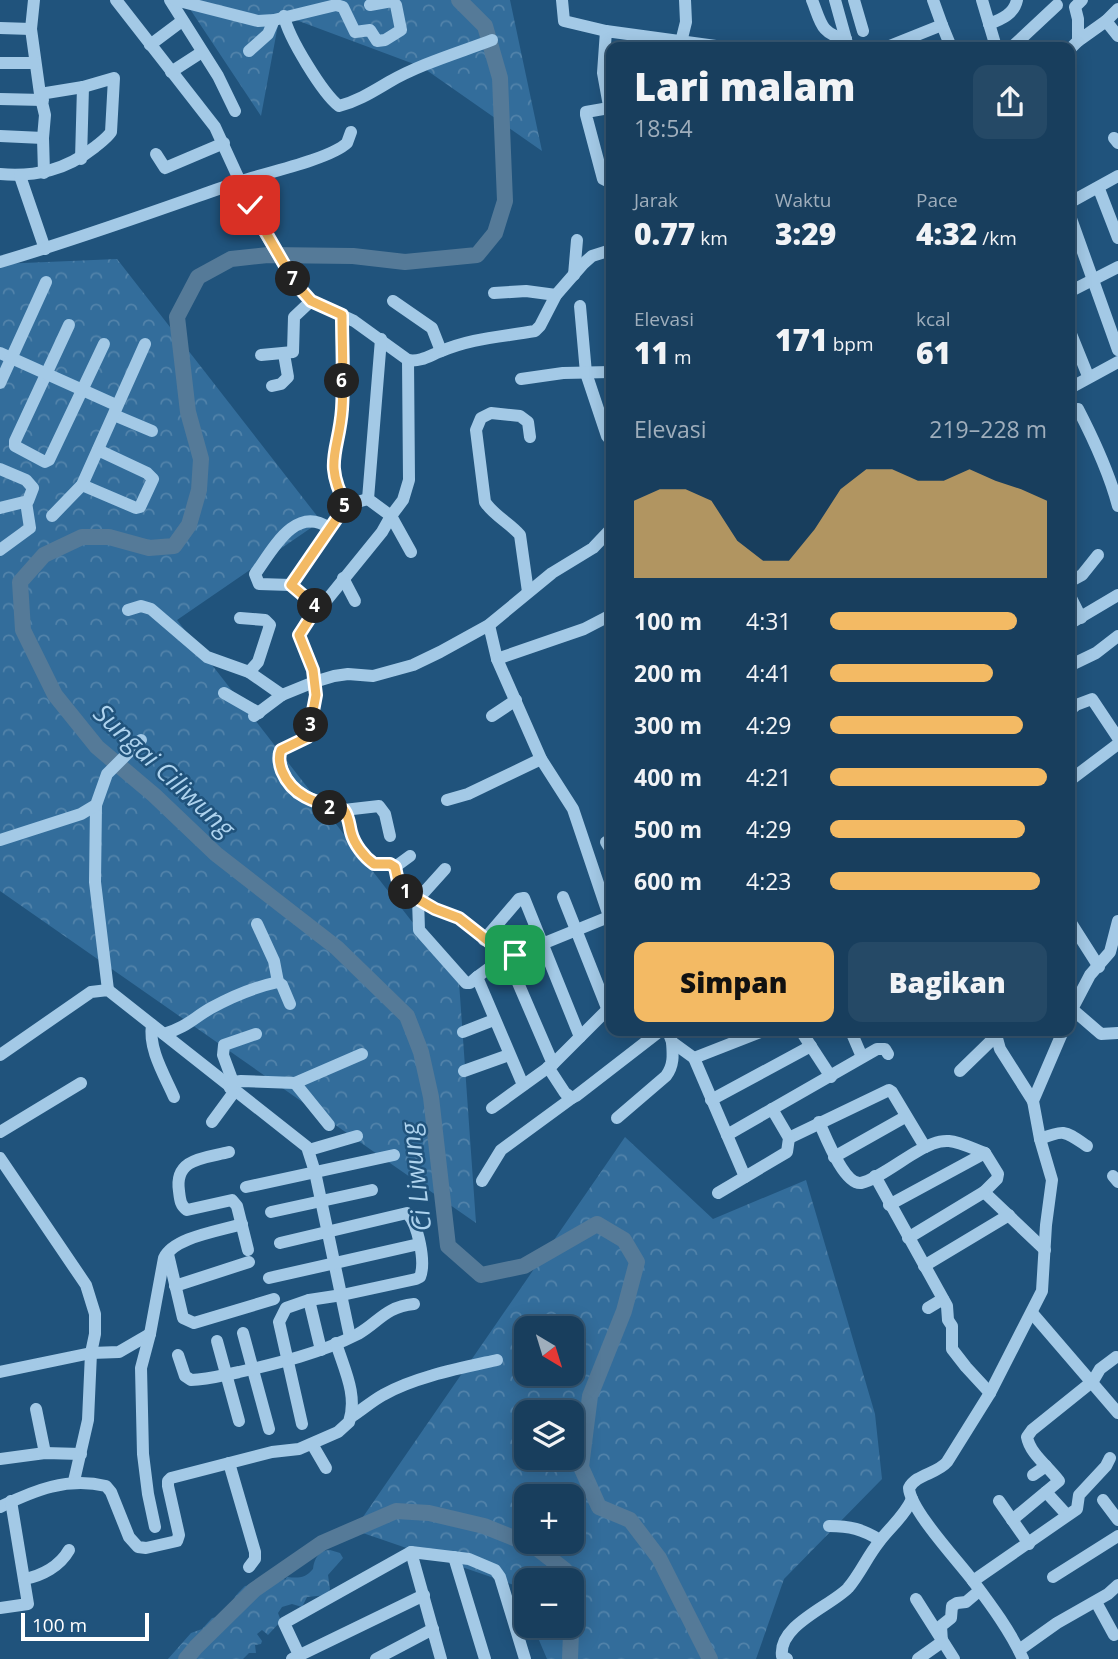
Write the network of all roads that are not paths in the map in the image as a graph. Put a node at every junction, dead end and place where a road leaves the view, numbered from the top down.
1 (34, 0) edge
2 (116, 0) edge
3 (123, 0) edge
4 (173, 0) edge
5 (562, 0) edge
6 (685, 0) edge
7 (812, 0) edge
8 (835, 0) edge
9 (854, 0) edge
10 (933, 0) edge
11 (982, 0) edge
12 (1017, 0) edge
13 (1076, 2) edge
14 (370, 5) dead end
15 (1057, 5) dead end
16 (1118, 9) edge
17 (279, 18) junction
18 (182, 21) junction
19 (1106, 21) junction
20 (989, 24) junction
21 (942, 25) junction
22 (0, 28) edge
23 (31, 29) junction
24 (863, 31) dead end
25 (606, 32) junction
26 (1118, 36) edge
27 (492, 40) dead end
28 (681, 42) joint
29 (845, 42) edge
30 (847, 42) edge
31 (900, 42) edge
32 (949, 42) edge
33 (994, 42) edge
34 (1017, 42) edge
35 (1075, 42) edge
36 (150, 45) junction
37 (1075, 45) edge
38 (249, 51) dead end
39 (202, 52) junction
40 (0, 63) edge
41 (36, 63) junction
42 (172, 72) junction
43 (83, 87) junction
44 (606, 90) edge
45 (41, 97) junction
46 (0, 99) edge
47 (235, 111) dead end
48 (606, 112) edge
49 (351, 132) dead end
50 (0, 136) edge
51 (43, 138) junction
52 (224, 142) junction
53 (156, 154) dead end
54 (81, 159) junction
55 (44, 173) junction
56 (0, 174) edge
57 (20, 176) junction
58 (1118, 176) edge
59 (606, 180) edge
60 (242, 181) junction
61 (1099, 189) junction
62 (1075, 200) edge
63 (1075, 230) edge
64 (1118, 238) edge
65 (577, 240) dead end
66 (45, 249) junction
67 (606, 252) edge
68 (0, 262) edge
69 (1118, 267) edge
70 (574, 275) junction
71 (1093, 280) junction
72 (46, 282) dead end
73 (1075, 289) edge
74 (494, 293) dead end
75 (552, 294) junction
76 (311, 301) junction
77 (394, 301) dead end
78 (580, 306) dead end
79 (342, 315) junction
80 (69, 325) dead end
81 (381, 339) junction
82 (104, 344) dead end
83 (145, 344) dead end
84 (1075, 344) edge
85 (1118, 350) edge
86 (441, 351) junction
87 (284, 354) junction
88 (6, 355) edge
89 (261, 355) dead end
90 (408, 360) junction
91 (1118, 362) edge
92 (606, 372) edge
93 (46, 373) junction
94 (586, 373) junction
95 (1088, 376) junction
96 (288, 377) junction
97 (521, 379) dead end
98 (1075, 381) edge
99 (0, 383) edge
100 (272, 386) dead end
101 (82, 389) junction
102 (290, 391) dead end
103 (115, 410) junction
104 (1075, 414) edge
105 (152, 431) dead end
106 (606, 433) edge
107 (530, 437) dead end
108 (98, 450) junction
109 (0, 469) edge
110 (1115, 482) edge
111 (82, 485) junction
112 (368, 499) junction
113 (26, 502) junction
114 (346, 505) junction
115 (1118, 506) edge
116 (0, 508) edge
117 (52, 516) dead end
118 (391, 516) junction
119 (328, 528) junction
120 (606, 534) edge
121 (0, 550) edge
122 (411, 552) dead end
123 (1098, 555) dead end
124 (343, 578) junction
125 (1075, 579) edge
126 (291, 585) junction
127 (528, 592) junction
128 (1118, 595) edge
129 (355, 601) dead end
130 (317, 607) junction
131 (128, 610) dead end
132 (240, 618) dead end
133 (606, 618) edge
134 (1075, 621) edge
135 (488, 625) junction
136 (1118, 636) edge
137 (497, 659) junction
138 (1075, 663) edge
139 (249, 672) junction
140 (314, 682) junction
141 (224, 693) dead end
142 (282, 695) junction
143 (516, 700) junction
144 (1075, 704) edge
145 (492, 716) dead end
146 (1118, 738) edge
147 (141, 740) dead end
148 (1118, 744) edge
149 (541, 759) junction
150 (1075, 776) edge
151 (447, 800) dead end
152 (96, 805) junction
153 (344, 810) junction
154 (390, 836) dead end
155 (0, 840) edge
156 (410, 856) dead end
157 (395, 867) junction
158 (445, 869) dead end
159 (564, 897) dead end
160 (418, 899) junction
161 (606, 906) edge
162 (606, 919) edge
163 (1118, 921) edge
164 (257, 924) dead end
165 (576, 930) junction
166 (1075, 931) edge
167 (484, 940) junction
168 (542, 945) junction
169 (504, 954) junction
170 (1099, 967) junction
171 (477, 977) junction
172 (278, 982) junction
173 (108, 990) junction
174 (606, 1000) edge
175 (290, 1004) dead end
176 (1075, 1004) edge
177 (606, 1010) edge
178 (1075, 1015) edge
179 (494, 1020) junction
180 (152, 1025) junction
181 (463, 1032) dead end
182 (1118, 1033) edge
183 (164, 1034) junction
184 (256, 1034) dead end
185 (654, 1036) edge
186 (670, 1036) edge
187 (751, 1036) edge
188 (804, 1036) edge
189 (853, 1036) edge
190 (993, 1036) edge
191 (996, 1036) edge
192 (1061, 1036) edge
193 (580, 1037) junction
194 (811, 1046) junction
195 (362, 1054) dead end
196 (888, 1054) dead end
197 (0, 1055) edge
198 (509, 1055) junction
199 (862, 1057) junction
200 (694, 1058) junction
201 (550, 1066) junction
202 (464, 1071) dead end
203 (960, 1071) dead end
204 (831, 1077) junction
205 (81, 1083) dead end
206 (295, 1083) junction
207 (523, 1085) junction
208 (232, 1087) junction
209 (174, 1097) dead end
210 (572, 1098) junction
211 (711, 1100) junction
212 (1033, 1101) junction
213 (492, 1108) dead end
214 (772, 1109) junction
215 (905, 1117) junction
216 (617, 1118) dead end
217 (212, 1122) dead end
218 (819, 1122) junction
219 (329, 1125) dead end
220 (0, 1132) edge
221 (727, 1135) junction
222 (357, 1136) dead end
223 (789, 1138) junction
224 (1040, 1139) junction
225 (1087, 1146) dead end
226 (925, 1147) junction
227 (309, 1150) junction
228 (229, 1152) dead end
229 (985, 1153) junction
230 (394, 1156) dead end
231 (834, 1157) junction
232 (0, 1158) edge
233 (315, 1172) junction
234 (874, 1176) junction
235 (745, 1177) junction
236 (482, 1181) dead end
237 (246, 1187) dead end
238 (372, 1189) dead end
239 (984, 1192) junction
240 (718, 1194) dead end
241 (321, 1201) junction
242 (889, 1205) junction
243 (271, 1212) dead end
244 (1009, 1214) junction
245 (242, 1224) junction
246 (328, 1233) junction
247 (908, 1237) junction
248 (280, 1243) dead end
249 (419, 1244) junction
250 (1045, 1250) junction
251 (167, 1251) junction
252 (335, 1264) junction
253 (924, 1266) junction
254 (269, 1278) dead end
255 (175, 1286) junction
256 (342, 1295) junction
257 (274, 1299) dead end
258 (943, 1299) junction
259 (309, 1300) junction
260 (414, 1304) dead end
261 (928, 1308) dead end
262 (1032, 1313) junction
263 (243, 1333) dead end
264 (150, 1334) junction
265 (350, 1337) junction
266 (217, 1341) dead end
267 (337, 1343) junction
268 (321, 1350) junction
269 (119, 1352) junction
270 (91, 1353) junction
271 (178, 1355) dead end
272 (1116, 1357) dead end
273 (286, 1360) junction
274 (497, 1360) dead end
275 (141, 1368) junction
276 (253, 1368) junction
277 (0, 1372) edge
278 (226, 1374) junction
279 (1093, 1381) junction
280 (990, 1393) junction
281 (36, 1409) dead end
282 (1118, 1413) edge
283 (351, 1417) junction
284 (239, 1421) dead end
285 (302, 1424) dead end
286 (269, 1429) dead end
287 (312, 1444) junction
288 (45, 1453) junction
289 (81, 1454) junction
290 (1110, 1458) dead end
291 (0, 1459) edge
292 (229, 1462) junction
293 (1046, 1466) junction
294 (326, 1468) dead end
295 (1033, 1475) dead end
296 (74, 1481) junction
297 (1046, 1492) junction
298 (912, 1499) junction
299 (1103, 1500) dead end
300 (999, 1501) dead end
301 (6, 1504) edge
302 (1067, 1515) junction
303 (1012, 1520) junction
304 (1118, 1520) edge
305 (829, 1526) dead end
306 (155, 1527) dead end
307 (1118, 1536) edge
308 (880, 1540) junction
309 (1029, 1544) junction
310 (69, 1550) dead end
311 (411, 1552) junction
312 (454, 1557) junction
313 (250, 1567) dead end
314 (1053, 1577) dead end
315 (24, 1579) junction
316 (1118, 1585) edge
317 (976, 1586) junction
318 (424, 1594) junction
319 (916, 1599) dead end
320 (1097, 1602) junction
321 (0, 1608) edge
322 (433, 1629) junction
323 (1114, 1635) dead end
324 (942, 1642) junction
325 (1021, 1654) edge
326 (296, 1657) edge
327 (376, 1659) edge
328 (441, 1659) edge
329 (485, 1659) edge
330 (525, 1659) edge
331 (787, 1659) edge
332 (918, 1659) edge
333 (954, 1659) edge

1 - 23 street
2 - 3 street
2 - 36 street
4 - 17 street
4 - 18 street
5 - 25 street
6 - 28 street
7 - 29 street
8 - 30 street
9 - 24 street
10 - 21 street
11 - 20 street
12 - 20 street
13 - 35 street
14 - 17 street
15 - 34 street
16 - 19 street
17 - 27 street
17 - 38 street
18 - 36 street
18 - 39 street
19 - 26 street
19 - 37 street
20 - 33 street
21 - 31 street
21 - 32 street
22 - 23 street
23 - 41 street
25 - 28 street
25 - 44 street
36 - 42 street
39 - 42 street
39 - 47 street
40 - 41 street
41 - 45 street
42 - 52 street
43 - 45 street
43 - 54 street
43 - 54 street
45 - 46 street
45 - 51 street
48 - 59 street
49 - 60 street
50 - 51 street
51 - 55 street
52 - 53 street
52 - 60 street
54 - 55 street
55 - 57 street
56 - 57 street
57 - 66 street
58 - 61 street
60 - 66 street
60 - 76 street
61 - 62 street
61 - 64 street
63 - 71 street
65 - 70 street
66 - 68 street
67 - 70 street
69 - 71 street
70 - 75 street
71 - 73 street
71 - 85 street
72 - 88 street
74 - 75 street
75 - 86 street
76 - 79 street
76 - 87 street
77 - 86 street
78 - 94 street
79 - 81 street
79 - 114 street
80 - 93 street
81 - 90 street
81 - 112 street
82 - 101 street
83 - 103 street
84 - 95 street
86 - 90 street
87 - 89 street
87 - 96 street
88 - 93 street
88 - 99 street
90 - 118 street
91 - 95 street
92 - 94 street
93 - 101 street
93 - 101 street
94 - 97 street
94 - 106 street
95 - 98 street
96 - 100 street
96 - 102 street
101 - 103 street
103 - 105 street
103 - 108 street
104 - 110 street
107 - 127 street
108 - 111 street
108 - 111 street
109 - 113 street
110 - 115 street
111 - 117 street
112 - 114 street
112 - 118 street
113 - 116 street
113 - 121 street
114 - 119 street
118 - 122 street
118 - 124 street
119 - 126 street
119 - 126 street
120 - 127 street
123 - 125 street
124 - 129 street
124 - 130 street
126 - 130 street
127 - 135 street
128 - 134 street
130 - 140 street
131 - 139 street
132 - 139 street
133 - 137 street
135 - 137 street
135 - 140 street
136 - 138 street
137 - 143 street
139 - 142 street
140 - 142 street
140 - 153 street
141 - 142 street
143 - 145 street
143 - 149 street
144 - 146 street
147 - 152 street
148 - 150 street
149 - 151 street
149 - 161 street
152 - 155 street
152 - 173 street
153 - 154 street
153 - 157 street
156 - 157 street
157 - 160 street
158 - 160 street
159 - 165 street
160 - 167 street
160 - 171 street
162 - 165 street
163 - 170 street
164 - 172 street
165 - 168 street
165 - 174 street
166 - 170 street
167 - 168 street
167 - 169 street
168 - 169 street
168 - 193 street
169 - 171 street
169 - 201 street
170 - 176 street
171 - 179 street
172 - 175 street
172 - 183 street
173 - 180 street
173 - 197 street
177 - 193 street
178 - 182 street
179 - 181 street
179 - 198 street
180 - 183 street
180 - 209 street
183 - 208 street
184 - 208 street
185 - 210 street
186 - 200 street
186 - 216 street
187 - 200 street
188 - 194 street
189 - 199 street
190 - 203 street
191 - 212 street
192 - 212 street
193 - 201 street
194 - 204 street
194 - 211 street
195 - 206 street
196 - 199 street
198 - 202 street
198 - 207 street
199 - 204 street
200 - 211 street
201 - 207 street
201 - 210 street
204 - 214 street
205 - 220 street
206 - 208 street
206 - 219 street
207 - 213 street
208 - 217 street
208 - 227 street
210 - 236 street
211 - 221 street
212 - 224 street
214 - 221 street
214 - 223 street
215 - 218 street
215 - 226 street
215 - 231 street
218 - 223 street
218 - 231 street
221 - 235 street
222 - 227 street
223 - 235 street
224 - 225 street
224 - 250 street
226 - 229 street
226 - 234 street
227 - 233 street
228 - 245 street
229 - 239 street
229 - 242 street
230 - 233 street
231 - 234 street
232 - 270 street
233 - 237 street
233 - 241 street
234 - 242 street
235 - 240 street
238 - 241 street
239 - 244 street
239 - 247 street
241 - 243 street
241 - 246 street
242 - 247 street
244 - 250 street
244 - 253 street
245 - 251 street
245 - 255 street
246 - 248 street
246 - 249 street
246 - 252 street
247 - 253 street
249 - 252 street
249 - 256 street
250 - 262 street
251 - 255 street
251 - 264 street
252 - 254 street
252 - 256 street
253 - 258 street
255 - 257 street
256 - 259 street
256 - 265 street
258 - 261 street
258 - 280 street
259 - 268 street
259 - 273 street
260 - 265 street
262 - 279 street
262 - 280 street
263 - 276 street
264 - 269 street
264 - 275 street
265 - 267 street
266 - 278 street
267 - 268 street
267 - 283 street
268 - 273 street
269 - 270 street
269 - 275 street
270 - 277 street
270 - 289 street
271 - 278 street
272 - 279 street
273 - 276 street
273 - 285 street
274 - 283 street
275 - 306 street
276 - 278 street
276 - 286 street
278 - 284 street
279 - 282 street
279 - 293 street
280 - 298 street
281 - 288 street
283 - 287 street
287 - 292 street
287 - 294 street
288 - 289 street
288 - 291 street
289 - 296 street
290 - 302 street
292 - 296 street
292 - 313 street
293 - 295 street
293 - 297 street
296 - 301 street
297 - 302 street
297 - 303 street
298 - 308 street
298 - 317 street
299 - 304 street
300 - 303 street
301 - 315 street
302 - 309 street
303 - 309 street
305 - 308 street
307 - 314 street
308 - 331 street
309 - 317 street
310 - 315 street
311 - 312 street
311 - 318 street
311 - 326 street
312 - 329 street
312 - 330 street
315 - 321 street
316 - 320 street
317 - 324 street
317 - 325 street
318 - 322 street
318 - 326 street
319 - 324 street
320 - 323 street
320 - 325 street
322 - 327 street
322 - 328 street
324 - 332 street
324 - 333 street

